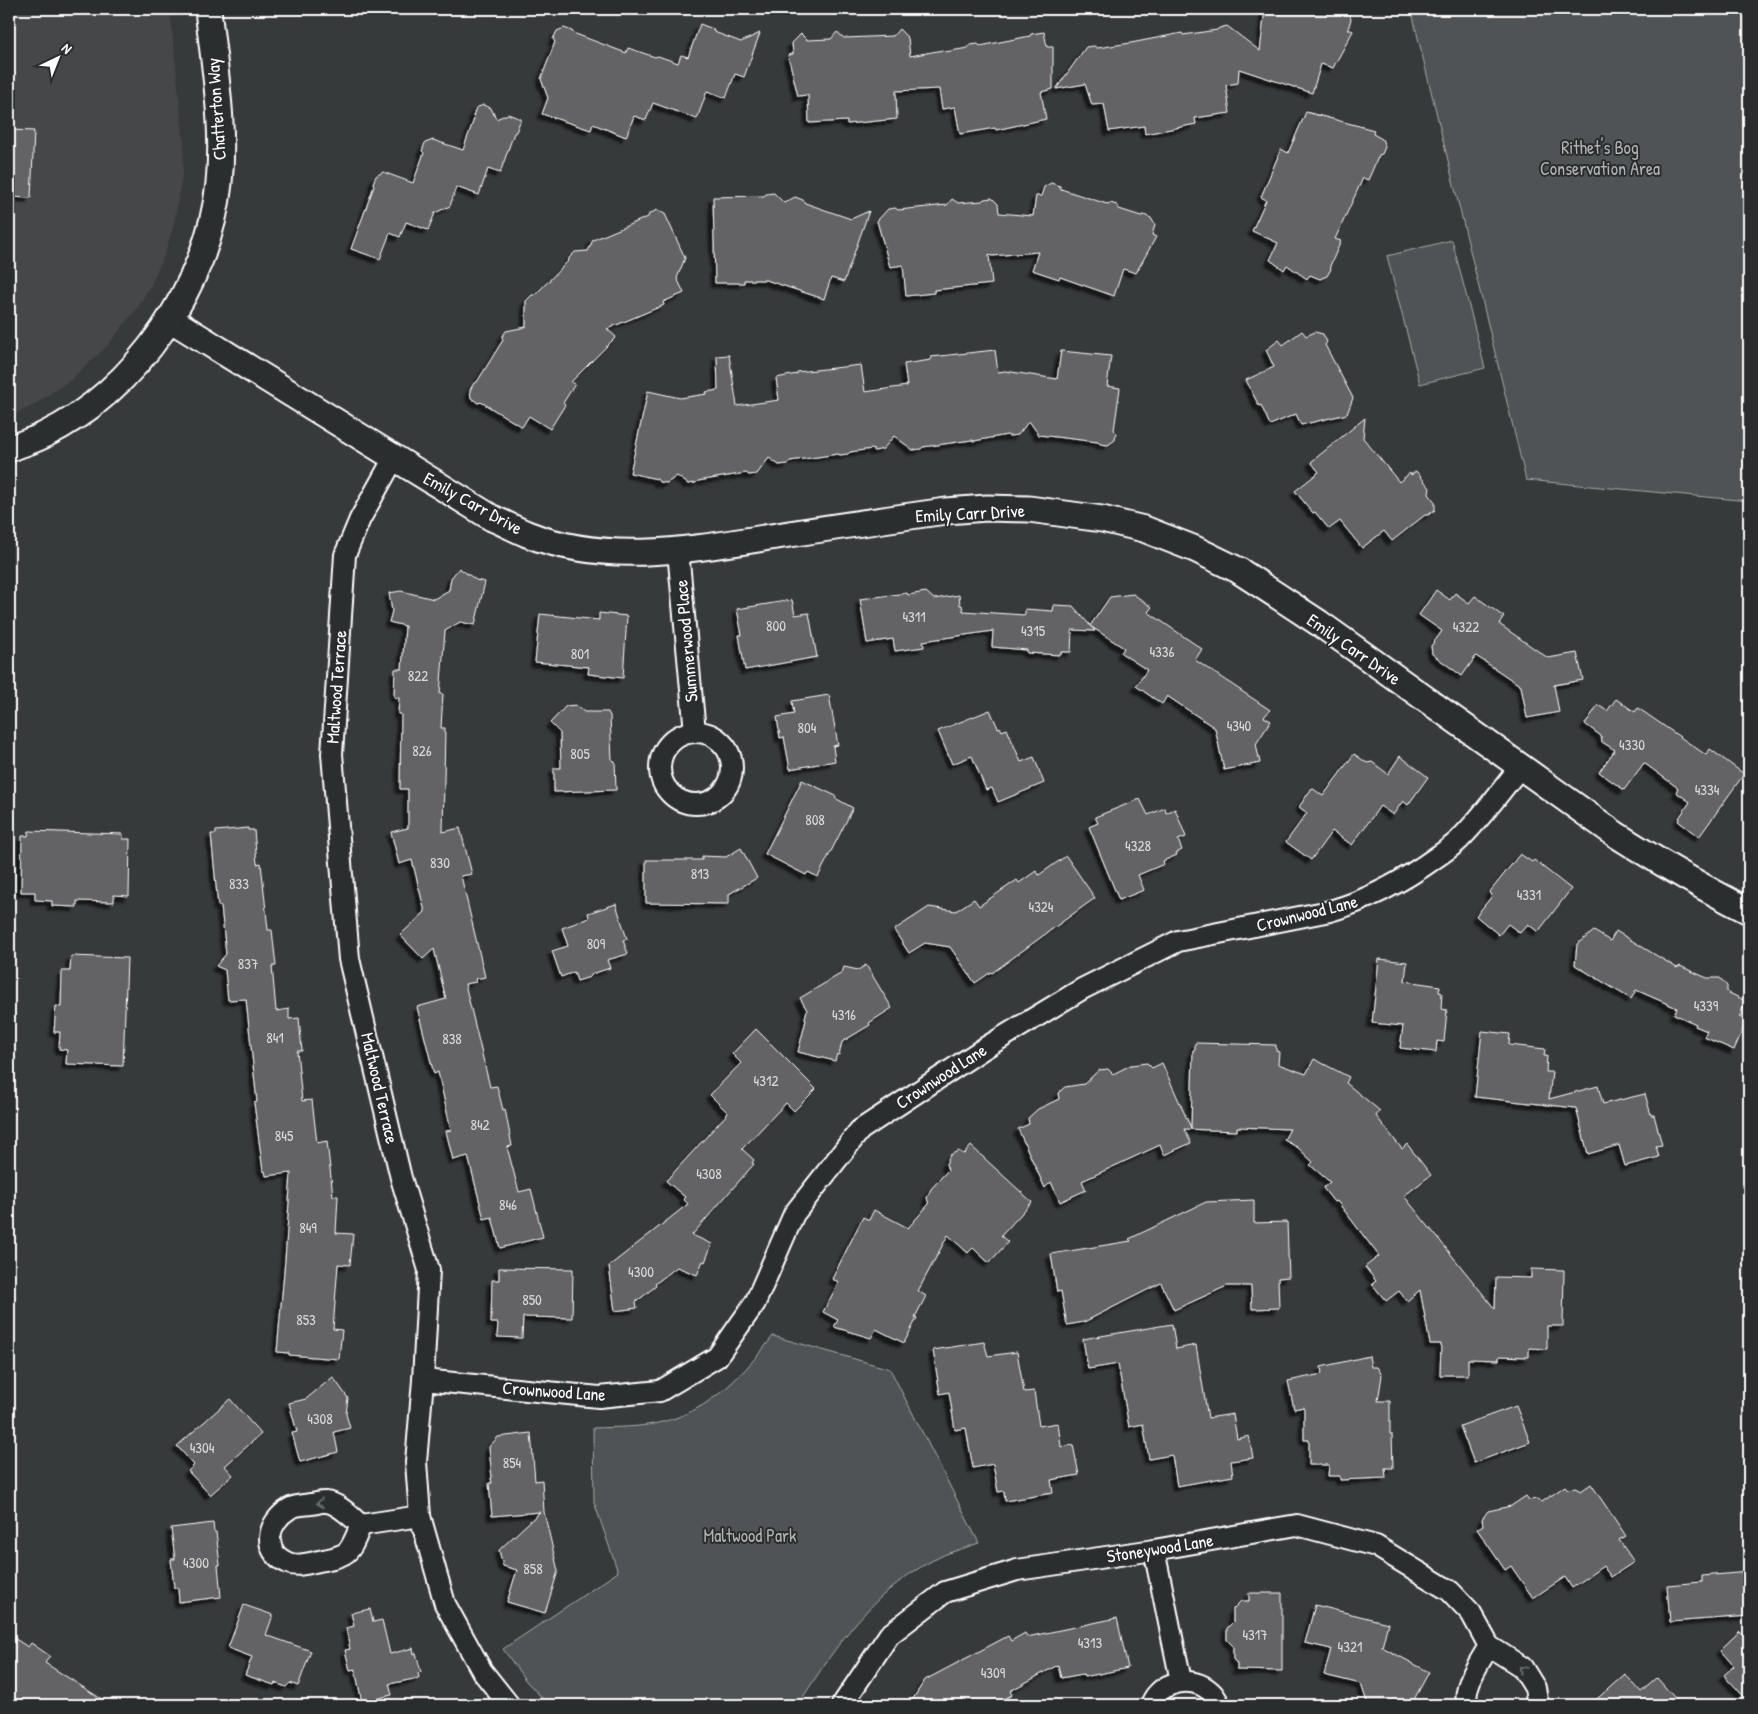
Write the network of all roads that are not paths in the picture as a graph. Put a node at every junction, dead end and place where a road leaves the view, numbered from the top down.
1 (208, 9) edge
2 (170, 319) junction
3 (9, 449) edge
4 (394, 458) junction
5 (678, 551) junction
6 (695, 732) dead end
7 (1520, 767) junction
8 (1749, 911) edge
9 (423, 1380) junction
10 (420, 1516) junction
11 (361, 1525) dead end
12 (1154, 1550) junction
13 (1489, 1646) junction
14 (1180, 1681) junction
15 (509, 1705) edge
16 (842, 1705) edge
17 (1152, 1705) edge
18 (1220, 1705) edge
19 (1467, 1705) edge
20 (1538, 1705) edge

1 - 2 street, Chatterton Way
2 - 3 street, Chatterton Way
2 - 4 street, Emily Carr Drive
4 - 5 street, Emily Carr Drive
4 - 9 street, Maltwood Terrace
5 - 6 street, Summerwood Place
5 - 7 street, Emily Carr Drive
7 - 8 street, Emily Carr Drive
7 - 9 street, Crownwood Lane
9 - 10 street, Maltwood Terrace
10 - 11 street
10 - 15 street, Maltwood Terrace
12 - 13 street, Stoneywood Lane
12 - 14 street
12 - 16 street, Stoneywood Lane
13 - 19 street
20 -> 13 street, Stoneywood Lane
14 - 17 street
14 - 18 street

